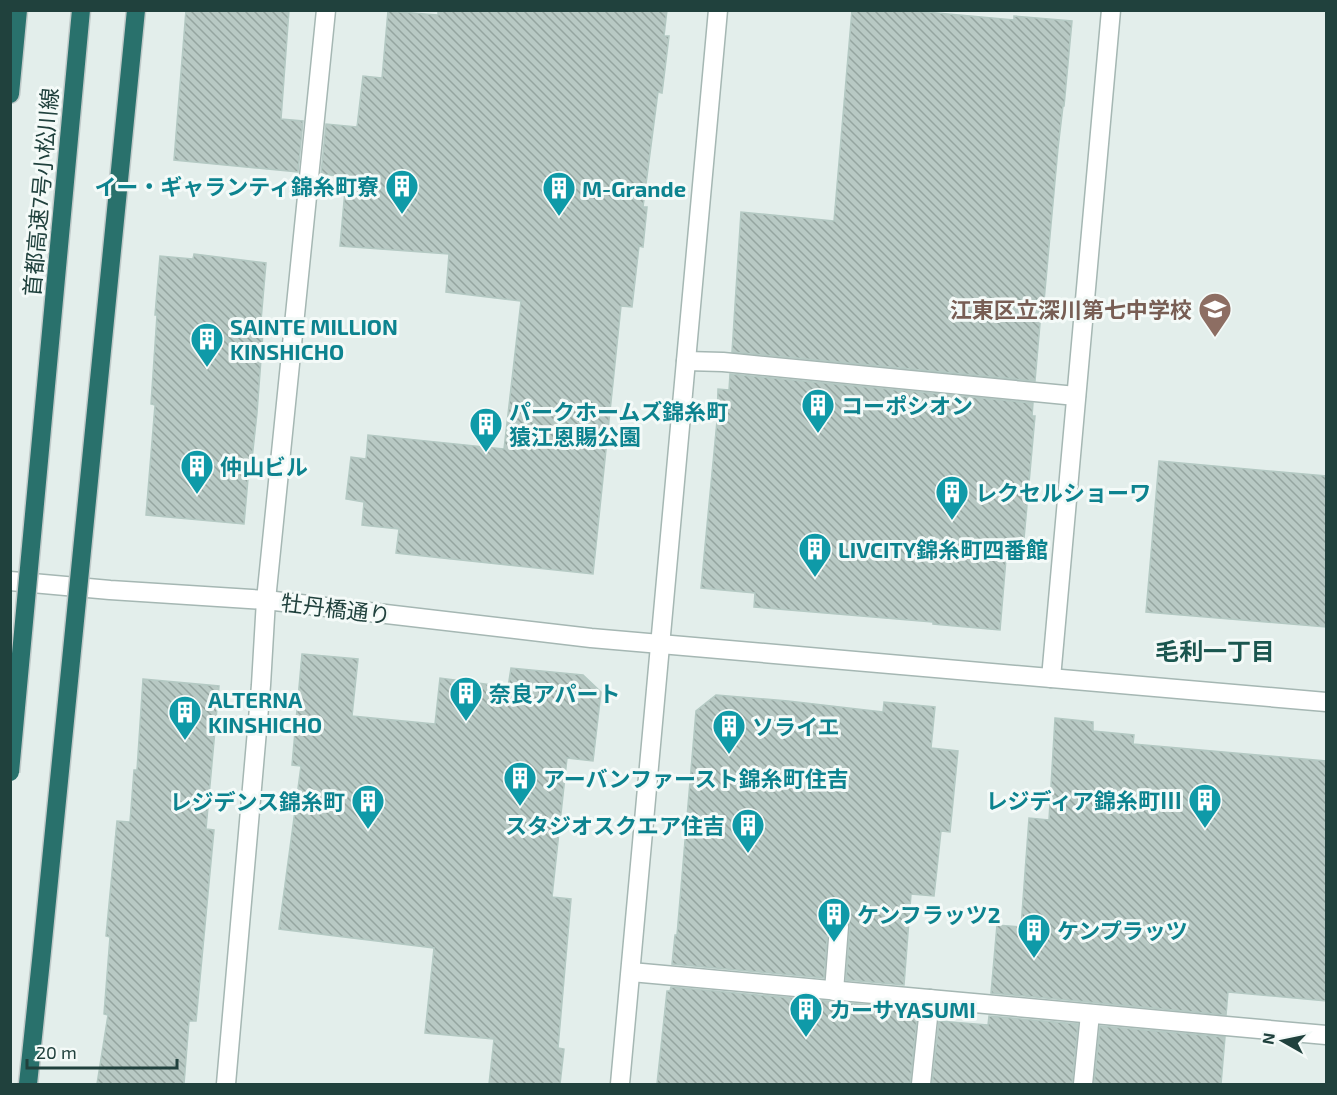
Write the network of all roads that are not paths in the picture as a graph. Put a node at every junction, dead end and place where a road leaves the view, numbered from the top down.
1 (18, 10) edge
2 (81, 10) edge
3 (136, 10) edge
4 (326, 10) edge
5 (718, 10) edge
6 (1111, 10) edge
7 (10, 94) edge
8 (686, 361) junction
9 (1076, 396) junction
10 (10, 581) edge
11 (266, 600) junction
12 (660, 644) junction
13 (1051, 678) junction
14 (1326, 702) edge
15 (10, 772) edge
16 (839, 926) dead end
17 (631, 972) junction
18 (834, 991) junction
19 (930, 999) junction
20 (1090, 1014) junction
21 (1326, 1035) edge
22 (28, 1084) edge
23 (226, 1084) edge
24 (620, 1084) edge
25 (921, 1084) edge
26 (1083, 1084) edge

1 - 7 highway, 首都高速7号小松川線
2 - 15 highway, 首都高速7号小松川線, bridge
3 - 22 highway, bridge
4 - 11 street
5 - 8 street
6 - 9 street
8 - 9 street
8 - 12 street
9 - 13 street
10 - 11 street, 牡丹橋通り
11 - 12 street, 牡丹橋通り
11 - 23 street
12 - 13 street, 牡丹橋通り
12 - 17 street
13 - 14 street, 牡丹橋通り
16 - 18 street
17 - 18 street
17 - 24 street
18 - 19 street
19 - 20 street
19 - 25 street
20 - 21 street
20 - 26 street

